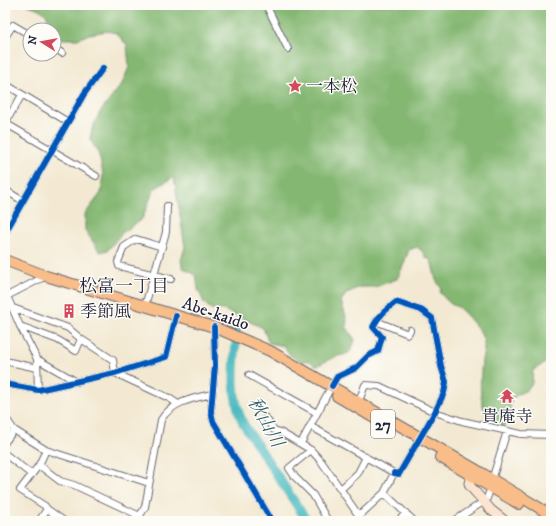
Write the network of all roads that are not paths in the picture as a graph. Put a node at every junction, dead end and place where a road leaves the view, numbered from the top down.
1 (266, 5) edge
2 (22, 30) edge
3 (5, 37) edge
4 (288, 49) dead end
5 (103, 68) dead end
6 (5, 84) edge
7 (22, 95) junction
8 (68, 122) junction
9 (5, 123) edge
10 (52, 150) junction
11 (96, 176) dead end
12 (5, 190) edge
13 (23, 201) junction
14 (167, 206) dead end
15 (5, 233) edge
16 (162, 247) junction
17 (5, 260) edge
18 (154, 275) junction
19 (46, 276) junction
20 (170, 279) dead end
21 (6, 296) edge
22 (145, 306) junction
23 (13, 308) junction
24 (176, 316) junction
25 (376, 321) junction
26 (20, 326) junction
27 (214, 327) junction
28 (410, 330) dead end
29 (81, 339) junction
30 (37, 359) junction
31 (5, 360) edge
32 (37, 368) junction
33 (115, 373) junction
34 (249, 375) dead end
35 (77, 382) junction
36 (5, 384) edge
37 (330, 388) junction
38 (38, 390) junction
39 (212, 394) junction
40 (359, 401) junction
41 (178, 404) junction
42 (434, 412) junction
43 (317, 413) junction
44 (5, 417) edge
45 (266, 418) dead end
46 (310, 426) junction
47 (14, 430) junction
48 (507, 431) junction
49 (551, 435) edge
50 (418, 440) junction
51 (5, 442) edge
52 (300, 443) junction
53 (46, 450) junction
54 (311, 450) junction
55 (5, 454) edge
56 (366, 457) junction
57 (39, 464) junction
58 (394, 472) junction
59 (31, 474) junction
60 (471, 476) junction
61 (149, 483) junction
62 (492, 483) junction
63 (341, 489) junction
64 (384, 493) junction
65 (484, 503) junction
66 (46, 509) junction
67 (406, 513) junction
68 (550, 514) edge
69 (361, 518) edge
70 (139, 519) edge
71 (39, 521) edge
72 (64, 521) edge
73 (272, 521) edge
74 (328, 521) edge
75 (398, 521) edge
76 (414, 521) edge
77 (454, 521) edge
78 (505, 521) edge

1 - 4 street
2 - 3 street
5 - 8 street
6 - 7 street
7 - 8 street
7 - 9 street
8 - 10 street
9 - 10 street
10 - 11 street
10 - 13 street
12 - 13 street
13 - 15 street
14 - 16 street
16 - 18 street
16 - 18 street
17 - 19 main road, Abe-kaido / 27
18 - 20 street
18 - 22 street
19 - 21 street
19 - 22 main road, Abe-kaido / 27
21 - 23 street
22 - 24 main road, Abe-kaido / 27
23 - 26 street
23 - 29 street
24 - 27 main road, Abe-kaido / 27
24 - 33 street
25 - 28 street
25 - 37 street
25 - 42 street
26 - 29 street
26 - 30 street
27 - 37 main road, Abe-kaido / 27
27 - 39 street
29 - 33 street
30 - 32 street
30 - 35 street
31 - 32 street
32 - 38 street
33 - 35 street
33 - 41 street
34 - 43 street
35 - 38 street
36 - 38 street
37 - 40 main road, Abe-kaido / 27
37 - 43 street
37 - 50 main road, Abe-kaido / 27
39 - 41 street
39 - 73 street
40 - 42 street
40 - 50 main road, Abe-kaido / 27
41 - 61 street
42 - 48 street
42 - 50 street
43 - 46 street
44 - 47 street
45 - 52 street
46 - 52 street
46 - 56 street
47 - 51 street
47 - 53 street
48 - 49 street
48 - 62 street
50 - 58 street
50 - 60 main road, Abe-kaido / 27
50 - 62 main road, Abe-kaido / 27
52 - 54 street
53 - 57 street
53 - 61 street
54 - 63 street
54 - 74 street
55 - 59 street
56 - 58 street
56 - 63 street
57 - 59 street
57 - 70 street
58 - 64 street
59 - 66 street
60 - 62 main road, Abe-kaido / 27
60 - 65 street
61 - 70 street
62 - 65 street
62 - 68 main road, Abe-kaido / 27
63 - 69 street
64 - 67 street
64 - 69 street
65 - 77 street
65 - 78 street
66 - 71 street
66 - 72 street
67 - 75 street
67 - 76 street

